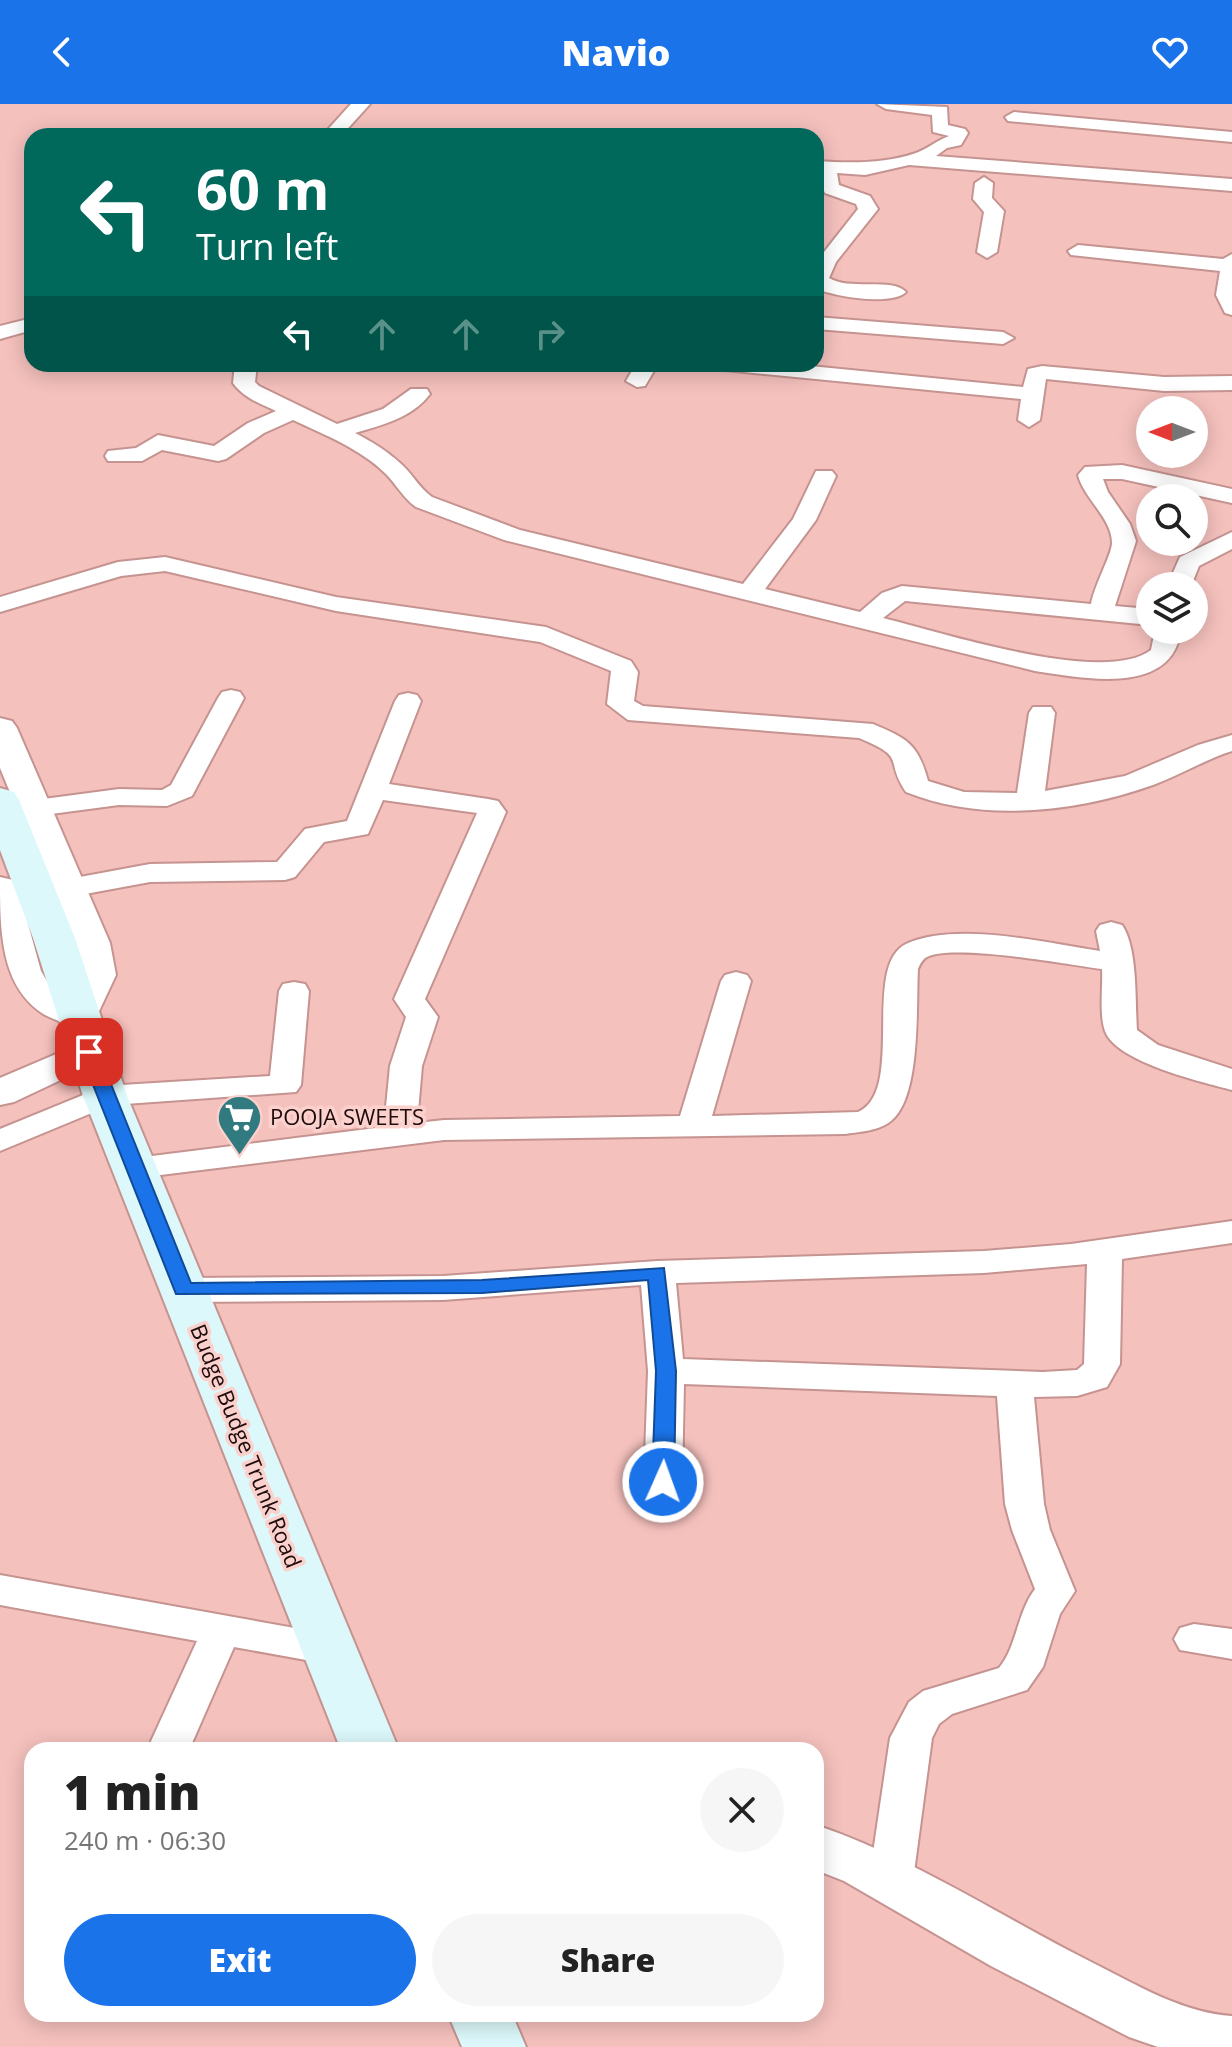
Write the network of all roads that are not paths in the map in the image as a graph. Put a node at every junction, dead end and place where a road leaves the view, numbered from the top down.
1 (361, 104) edge
2 (886, 104) edge
3 (1014, 117) dead end
4 (338, 128) edge
5 (1232, 137) edge
6 (917, 160) junction
7 (824, 168) edge
8 (874, 168) junction
9 (824, 176) edge
10 (1124, 176) junction
11 (984, 183) junction
12 (1232, 185) edge
13 (1053, 190) dead end
14 (1079, 193) dead end
15 (824, 236) edge
16 (843, 239) junction
17 (1078, 251) dead end
18 (987, 252) dead end
19 (824, 265) edge
20 (1231, 266) edge
21 (824, 285) edge
22 (896, 292) dead end
23 (1232, 309) edge
24 (824, 324) edge
25 (24, 326) edge
26 (0, 333) edge
27 (1003, 338) dead end
28 (824, 354) edge
29 (922, 363) dead end
30 (245, 372) edge
31 (806, 372) edge
32 (1232, 383) edge
33 (1032, 394) junction
34 (418, 401) dead end
35 (293, 412) junction
36 (1029, 420) dead end
37 (335, 432) junction
38 (185, 449) junction
39 (116, 456) dead end
40 (162, 470) dead end
41 (824, 476) dead end
42 (1232, 496) edge
43 (1226, 546) edge
44 (1185, 572) edge
45 (751, 591) junction
46 (0, 605) edge
47 (1102, 612) junction
48 (1136, 616) edge
49 (866, 620) junction
50 (1165, 644) edge
51 (231, 698) dead end
52 (408, 701) dead end
53 (1042, 713) dead end
54 (0, 728) edge
55 (1232, 743) edge
56 (374, 790) junction
57 (1030, 799) junction
58 (18, 804) edge
59 (0, 888) edge
60 (69, 888) junction
61 (736, 981) dead end
62 (294, 991) dead end
63 (91, 1055) junction
64 (0, 1067) edge
65 (1232, 1080) edge
66 (0, 1093) edge
67 (693, 1126) junction
68 (400, 1134) junction
69 (0, 1141) edge
70 (136, 1168) junction
71 (1232, 1232) edge
72 (1105, 1251) junction
73 (657, 1272) junction
74 (183, 1290) junction
75 (666, 1371) junction
76 (1015, 1384) junction
77 (663, 1482) dead end
78 (0, 1590) edge
79 (222, 1630) junction
80 (328, 1649) junction
81 (172, 1742) edge
82 (367, 1742) edge
83 (824, 1849) edge
84 (891, 1880) junction
85 (483, 2022) edge
86 (1232, 2041) edge
87 (494, 2047) edge

1 - 4 street
2 - 6 street
3 - 5 street
6 - 8 street
6 - 10 street
7 - 8 street
8 - 11 street
9 - 16 street
10 - 12 street
10 - 14 street
11 - 13 street
11 - 18 street
15 - 16 street
16 - 19 street
17 - 20 street
20 - 23 street
21 - 22 street
24 - 27 street
25 - 26 street
28 - 29 street
30 - 35 street
31 - 33 street
32 - 33 street
33 - 36 street
34 - 37 street
35 - 37 street
35 - 38 street
37 - 45 street
38 - 39 street
38 - 40 street
41 - 45 street
42 - 47 street
43 - 44 street
45 - 49 street
46 - 57 street
47 - 48 street
47 - 49 street
49 - 50 street
51 - 58 street
52 - 56 street
53 - 57 street
54 - 58 street
55 - 57 street
56 - 60 street
56 - 68 street
58 - 60 street
58 - 63 main road, Budge Budge Trunk Road
59 - 63 street
60 - 63 street
61 - 67 street
62 - 63 street
63 - 64 street
63 - 66 street
63 - 69 street
63 - 70 main road, Budge Budge Trunk Road
65 - 67 street
67 - 68 street
68 - 70 street
70 - 74 main road, Budge Budge Trunk Road
71 - 72 street
72 - 73 street
72 - 76 street
73 - 74 street
73 - 75 street
74 - 80 main road, Budge Budge Trunk Road
75 - 76 street
75 - 77 street
76 - 84 street
78 - 79 street
79 - 80 street
79 - 81 street
80 - 82 main road, Budge Budge Trunk Road
83 - 84 street
84 - 86 street
85 - 87 main road

